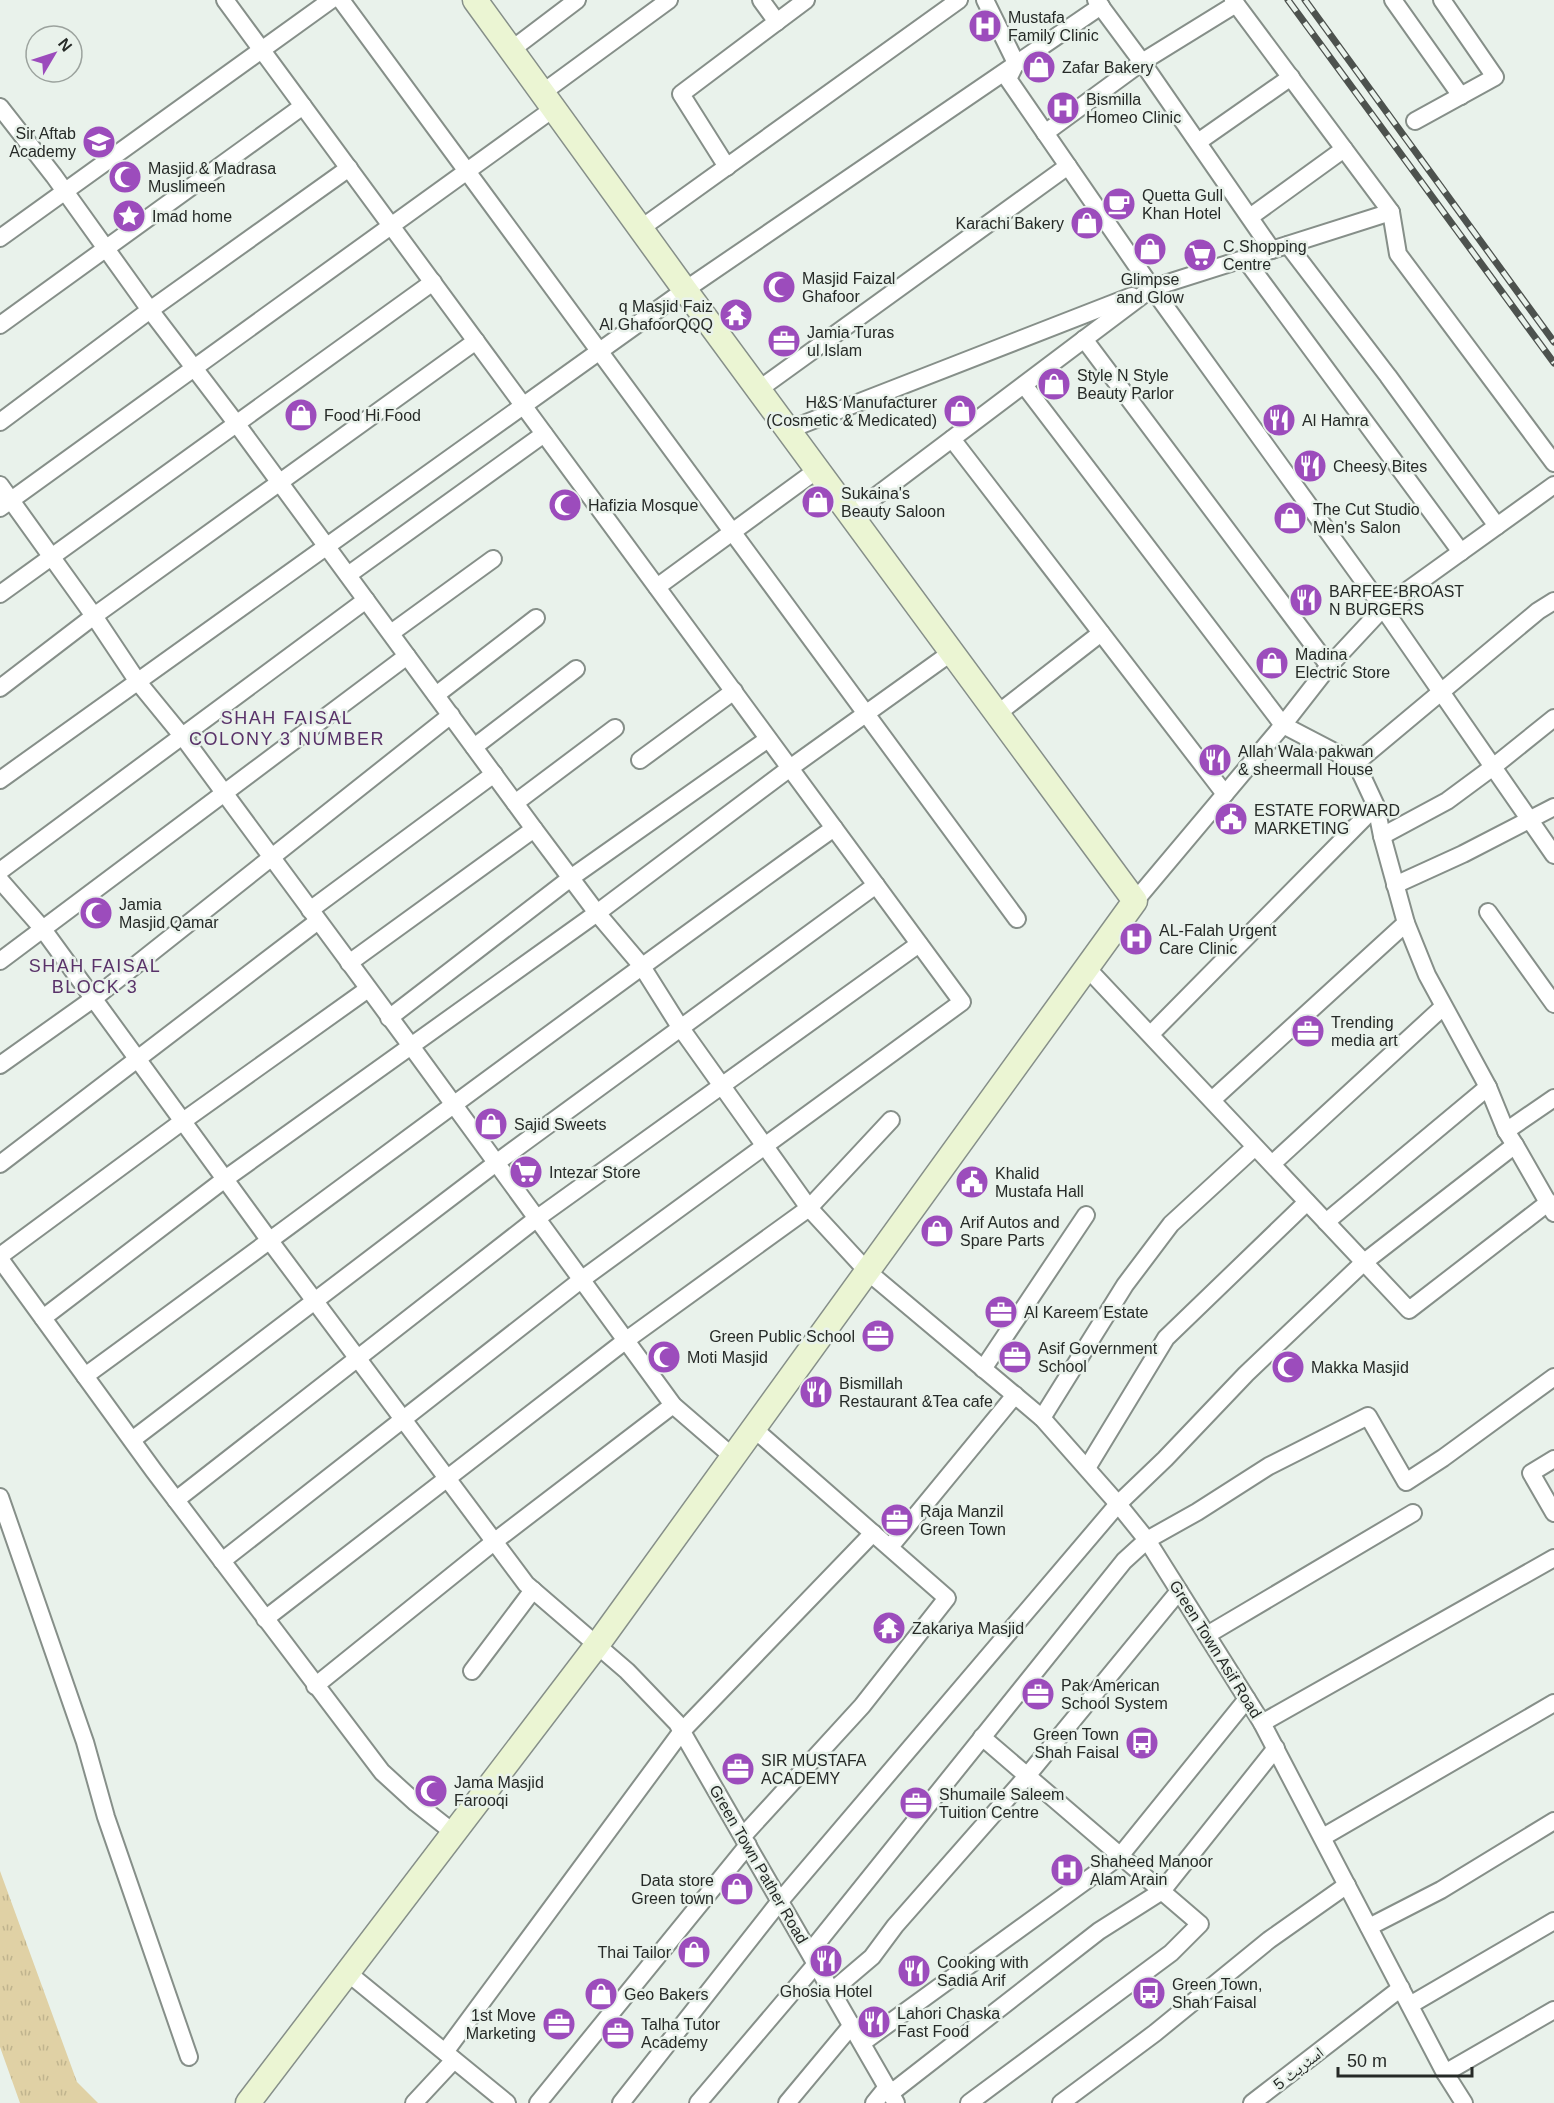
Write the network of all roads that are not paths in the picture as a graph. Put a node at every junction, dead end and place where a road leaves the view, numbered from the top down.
1 (225, 0) edge
2 (331, 0) edge
3 (341, 0) edge
4 (475, 0) edge
5 (577, 0) edge
6 (669, 0) edge
7 (761, 0) edge
8 (806, 0) edge
9 (959, 0) edge
10 (985, 0) edge
11 (1393, 0) edge
12 (1442, 0) edge
13 (1235, 2) edge
14 (1098, 3) edge
15 (777, 22) junction
16 (511, 50) junction
17 (262, 51) junction
18 (1142, 62) junction
19 (1016, 63) junction
20 (1291, 77) junction
21 (1461, 96) junction
22 (548, 101) junction
23 (303, 106) junction
24 (0, 107) edge
25 (1415, 121) dead end
26 (1045, 133) junction
27 (1198, 142) junction
28 (1344, 149) junction
29 (1068, 166) junction
30 (727, 167) junction
31 (349, 168) junction
32 (466, 171) junction
33 (65, 191) junction
34 (1391, 212) junction
35 (1250, 217) junction
36 (391, 226) junction
37 (640, 229) junction
38 (0, 238) edge
39 (107, 248) junction
40 (1280, 248) junction
41 (1245, 259) junction
42 (433, 282) junction
43 (1152, 288) junction
44 (685, 290) junction
45 (150, 310) junction
46 (0, 325) edge
47 (1084, 339) junction
48 (476, 341) junction
49 (600, 352) junction
50 (194, 367) junction
51 (1024, 385) junction
52 (758, 390) junction
53 (524, 406) junction
54 (0, 422) edge
55 (236, 423) junction
56 (788, 430) junction
57 (544, 434) junction
58 (952, 439) junction
59 (1554, 463) edge
60 (818, 470) junction
61 (279, 483) junction
62 (0, 485) edge
63 (1554, 485) edge
64 (6, 504) edge
65 (851, 515) junction
66 (1497, 526) junction
67 (733, 533) junction
68 (325, 545) junction
69 (1461, 552) junction
70 (50, 556) junction
71 (493, 559) dead end
72 (348, 575) junction
73 (657, 587) junction
74 (0, 594) edge
75 (366, 600) junction
76 (1554, 601) edge
77 (1383, 608) junction
78 (94, 616) junction
79 (536, 618) dead end
80 (391, 633) junction
81 (1101, 633) junction
82 (952, 652) junction
83 (407, 656) junction
84 (1329, 666) junction
85 (576, 669) dead end
86 (138, 682) junction
87 (0, 688) edge
88 (734, 691) junction
89 (1441, 692) junction
90 (436, 695) junction
91 (867, 713) junction
92 (997, 714) junction
93 (451, 716) junction
94 (1554, 718) edge
95 (1283, 726) junction
96 (615, 728) dead end
97 (183, 737) junction
98 (768, 738) junction
99 (474, 747) junction
100 (639, 760) dead end
101 (1356, 763) junction
102 (1493, 767) junction
103 (790, 768) junction
104 (494, 774) junction
105 (0, 780) edge
106 (224, 792) junction
107 (1225, 794) junction
108 (515, 803) junction
109 (1376, 806) junction
110 (1554, 807) edge
111 (1530, 820) junction
112 (834, 828) junction
113 (534, 829) junction
114 (1383, 836) junction
115 (1554, 855) edge
116 (271, 858) junction
117 (0, 871) edge
118 (572, 877) junction
119 (0, 880) edge
120 (876, 885) junction
121 (1395, 885) junction
122 (1136, 901) junction
123 (1488, 912) dead end
124 (597, 913) junction
125 (314, 916) junction
126 (1017, 919) dead end
127 (1406, 923) junction
128 (42, 928) junction
129 (920, 944) junction
130 (0, 961) edge
131 (349, 963) junction
132 (640, 965) junction
133 (1087, 968) junction
134 (368, 989) junction
135 (93, 999) junction
136 (1554, 1004) edge
137 (1443, 1007) junction
138 (389, 1018) junction
139 (680, 1027) junction
140 (1151, 1034) junction
141 (411, 1046) junction
142 (137, 1059) junction
143 (0, 1065) edge
144 (723, 1086) junction
145 (1488, 1088) junction
146 (1554, 1098) edge
147 (1212, 1100) junction
148 (453, 1104) junction
149 (891, 1120) dead end
150 (183, 1121) junction
151 (1510, 1138) junction
152 (765, 1144) junction
153 (1255, 1146) junction
154 (496, 1163) junction
155 (0, 1164) edge
156 (1272, 1164) junction
157 (225, 1179) junction
158 (1307, 1202) junction
159 (1551, 1207) edge
160 (809, 1208) junction
161 (1086, 1215) dead end
162 (536, 1219) junction
163 (1326, 1222) junction
164 (270, 1241) junction
165 (0, 1257) edge
166 (1363, 1263) junction
167 (867, 1271) junction
168 (581, 1280) junction
169 (315, 1301) junction
170 (43, 1318) junction
171 (626, 1341) junction
172 (357, 1357) junction
173 (983, 1369) junction
174 (85, 1376) junction
175 (1554, 1377) edge
176 (1015, 1395) junction
177 (673, 1405) junction
178 (1042, 1418) junction
179 (404, 1420) junction
180 (753, 1428) junction
181 (132, 1440) junction
182 (732, 1456) junction
183 (1554, 1459) edge
184 (1087, 1468) junction
185 (447, 1478) junction
186 (0, 1497) edge
187 (176, 1500) junction
188 (1118, 1504) junction
189 (1413, 1513) dead end
190 (1554, 1513) edge
191 (873, 1533) junction
192 (1147, 1540) junction
193 (495, 1541) junction
194 (890, 1547) junction
195 (1554, 1558) edge
196 (222, 1561) junction
197 (533, 1590) junction
198 (1179, 1591) junction
199 (265, 1620) junction
200 (1207, 1635) junction
201 (597, 1645) junction
202 (472, 1671) dead end
203 (315, 1686) junction
204 (1247, 1699) junction
205 (1554, 1703) edge
206 (1262, 1723) junction
207 (682, 1731) junction
208 (982, 1737) junction
209 (1276, 1748) junction
210 (1027, 1776) junction
211 (1554, 1821) edge
212 (454, 1833) junction
213 (1323, 1837) junction
214 (745, 1841) junction
215 (1120, 1856) junction
216 (1347, 1885) junction
217 (1162, 1891) junction
218 (780, 1901) junction
219 (1554, 1921) edge
220 (1369, 1927) junction
221 (813, 1958) junction
222 (348, 1973) junction
223 (1401, 1988) junction
224 (832, 1991) junction
225 (1410, 2005) junction
226 (1554, 2010) edge
227 (852, 2025) junction
228 (862, 2043) junction
229 (450, 2056) junction
230 (189, 2057) dead end
231 (1444, 2073) junction
232 (891, 2094) edge
233 (248, 2103) edge
234 (414, 2103) edge
235 (507, 2103) edge
236 (538, 2103) edge
237 (621, 2103) edge
238 (698, 2103) edge
239 (787, 2103) edge
240 (874, 2103) edge
241 (969, 2103) edge
242 (1060, 2103) edge
243 (1252, 2103) edge
244 (1464, 2103) edge

1 - 17 street
2 - 17 street
3 - 32 street
4 - 16 street
5 - 16 street
6 - 22 street
7 - 15 street
8 - 15 street
9 - 30 street
10 - 19 street
11 - 21 street
12 - 21 street
13 - 18 street
13 - 20 street
14 - 18 street
14 - 19 street
15 - 30 street
16 - 22 street
17 - 23 street
17 - 33 street
18 - 26 street
18 - 27 street
19 - 26 street
19 - 44 street
20 - 27 street
20 - 28 street
21 - 25 street
22 - 32 street
22 - 37 street
23 - 31 street
23 - 39 street
24 - 33 street, Green Town Asif Road
26 - 29 street
27 - 35 street
28 - 34 street
28 - 35 street
29 - 43 street
29 - 52 street
30 - 37 street
31 - 36 street
31 - 45 street
32 - 36 street
32 - 49 street
33 - 38 street
33 - 39 street, Green Town Asif Road
34 - 40 street
34 - 59 street
35 - 40 street
36 - 42 street
36 - 50 street
37 - 44 street
39 - 45 street, Green Town Asif Road
39 - 46 street
40 - 41 street
40 - 66 street
41 - 43 street
41 - 69 street
42 - 48 street
42 - 55 street
43 - 47 street
43 - 56 street
43 - 77 street
44 - 49 street
44 - 52 street
45 - 50 street, Green Town Asif Road
45 - 54 street
47 - 51 street
47 - 84 street
48 - 53 street
48 - 61 street
49 - 53 street
49 - 67 street
50 - 55 street, Green Town Asif Road
50 - 64 street
51 - 58 street
51 - 95 street
52 - 56 street
53 - 57 street
53 - 68 street
55 - 61 street, Green Town Asif Road
55 - 70 street
56 - 60 street
57 - 72 street
57 - 73 street
58 - 65 street
58 - 81 street
60 - 65 street
60 - 67 street
61 - 68 street, Green Town Asif Road
61 - 78 street
62 - 64 street
63 - 66 street
64 - 70 street
65 - 82 street
66 - 69 street
67 - 73 street
67 - 91 street
68 - 72 street, Green Town Asif Road
68 - 86 street
69 - 77 street
70 - 74 street
70 - 78 street
71 - 80 street
72 - 75 street, Green Town Asif Road
73 - 88 street
75 - 80 street, Green Town Asif Road
75 - 97 street
76 - 89 street
77 - 84 street
77 - 89 street
78 - 86 street
78 - 87 street
79 - 90 street
80 - 83 street, Green Town Asif Road
81 - 92 street
81 - 107 street
82 - 91 street
82 - 92 street
83 - 90 street, Green Town Asif Road
83 - 106 street
84 - 95 street
85 - 99 street
86 - 97 street
86 - 105 street
88 - 98 street
88 - 100 street
89 - 101 street
89 - 102 street
90 - 93 street, Green Town Asif Road
91 - 103 street
91 - 126 street
92 - 122 street
93 - 99 street, Green Town Asif Road
93 - 116 street
94 - 102 street
95 - 101 street
95 - 107 street
96 - 108 street
97 - 106 street
97 - 117 street
98 - 103 street
98 - 118 street
99 - 104 street, Green Town Asif Road
101 - 109 street
102 - 111 street
102 - 114 street
103 - 112 street
103 - 124 street
104 - 108 street, Green Town Asif Road
104 - 125 street
106 - 116 street
106 - 128 street
107 - 122 street
108 - 113 street, Green Town Asif Road
109 - 114 street
109 - 140 street
110 - 111 street
111 - 115 street
111 - 121 street
112 - 120 street
112 - 132 street
113 - 118 street, Green Town Asif Road
113 - 131 street
114 - 121 street
116 - 125 street
116 - 135 street
118 - 124 street, Green Town Asif Road
118 - 138 street
119 - 128 street, Green Town Pather Road
120 - 129 street
120 - 139 street
121 - 127 street
122 - 133 street
123 - 136 street
124 - 132 street, Green Town Asif Road
124 - 141 street
125 - 131 street
125 - 142 street
127 - 137 street
127 - 147 street
128 - 130 street
128 - 135 street, Green Town Pather Road
129 - 144 street
129 - 152 street
131 - 134 street
132 - 139 street, Green Town Asif Road
132 - 148 street
133 - 140 street
133 - 167 street
134 - 138 street
134 - 150 street
135 - 142 street, Green Town Pather Road
135 - 143 street
137 - 145 street
137 - 156 street
138 - 141 street
139 - 144 street, Green Town Asif Road
139 - 154 street
140 - 147 street
141 - 148 street
141 - 157 street
142 - 150 street, Green Town Pather Road
142 - 155 street
144 - 152 street, Green Town Asif Road
144 - 162 street
145 - 151 street
145 - 163 street
146 - 151 street
147 - 153 street
148 - 154 street
148 - 164 street
149 - 160 street
150 - 157 street, Green Town Pather Road
150 - 165 street
151 - 159 street
151 - 166 street
152 - 160 street, Green Town Asif Road
152 - 168 street
153 - 156 street
153 - 178 street
154 - 162 street
154 - 169 street
156 - 158 street
157 - 164 street, Green Town Pather Road
157 - 170 street
158 - 163 street
158 - 184 street
159 - 166 street
160 - 167 street, Green Town Asif Road
160 - 171 street
161 - 173 street
162 - 168 street
162 - 172 street
163 - 166 street
164 - 169 street, Green Town Pather Road
164 - 174 street
165 - 170 street
166 - 188 street
167 - 173 street, Green Town Asif Road
167 - 180 street
168 - 171 street
168 - 179 street
169 - 172 street, Green Town Pather Road
169 - 181 street
170 - 174 street
171 - 177 street
171 - 185 street
172 - 179 street, Green Town Pather Road
172 - 187 street
173 - 176 street, Green Town Asif Road
174 - 181 street
175 - 192 street
176 - 178 street, Green Town Asif Road
176 - 194 street
177 - 182 street
177 - 193 street
178 - 184 street, Green Town Asif Road
179 - 185 street, Green Town Pather Road
179 - 196 street
180 - 182 street
180 - 191 street
181 - 187 street
182 - 201 street
183 - 190 street
184 - 188 street, Green Town Asif Road
185 - 193 street, Green Town Pather Road
185 - 199 street
186 - 230 street
187 - 196 street
188 - 192 street, Green Town Asif Road
188 - 218 street
189 - 200 street
191 - 194 street
191 - 207 street
192 - 198 street, Green Town Asif Road
192 - 208 street
193 - 197 street, Green Town Pather Road
193 - 203 street
194 - 214 street
195 - 206 street
196 - 199 street
197 - 201 street, Green Town Pather Road
197 - 202 street
198 - 200 street, Green Town Asif Road
198 - 210 street
199 - 203 street
200 - 204 street, Green Town Asif Road
201 - 207 street, Green Town Pather Road
201 - 212 street
203 - 212 street
204 - 206 street, Green Town Asif Road
204 - 215 street
205 - 213 street
206 - 209 street, Green Town Asif Road
207 - 214 street, Green Town Pather Road
207 - 229 street
208 - 210 street
208 - 221 street
209 - 213 street, Green Town Asif Road
209 - 217 street
210 - 215 street
210 - 224 street
211 - 220 street
212 - 222 street
213 - 216 street, Green Town Asif Road
214 - 218 street, Green Town Pather Road
214 - 236 street
215 - 217 street
215 - 228 street
216 - 220 street, Green Town Asif Road
216 - 242 street
217 - 232 street
217 - 241 street
218 - 221 street, Green Town Pather Road
218 - 237 street
219 - 225 street
220 - 223 street, Green Town Asif Road
221 - 224 street, Green Town Pather Road
221 - 238 street
222 - 229 street
222 - 233 street
223 - 225 street, Green Town Asif Road
223 - 243 street, اسٹریٹ 5
224 - 227 street, Green Town Pather Road
225 - 231 street, Green Town Asif Road
226 - 231 street
227 - 228 street, Green Town Pather Road
227 - 239 street
228 - 232 street, Green Town Pather Road
229 - 234 street
229 - 235 street
231 - 244 street, Green Town Asif Road
232 - 240 street

